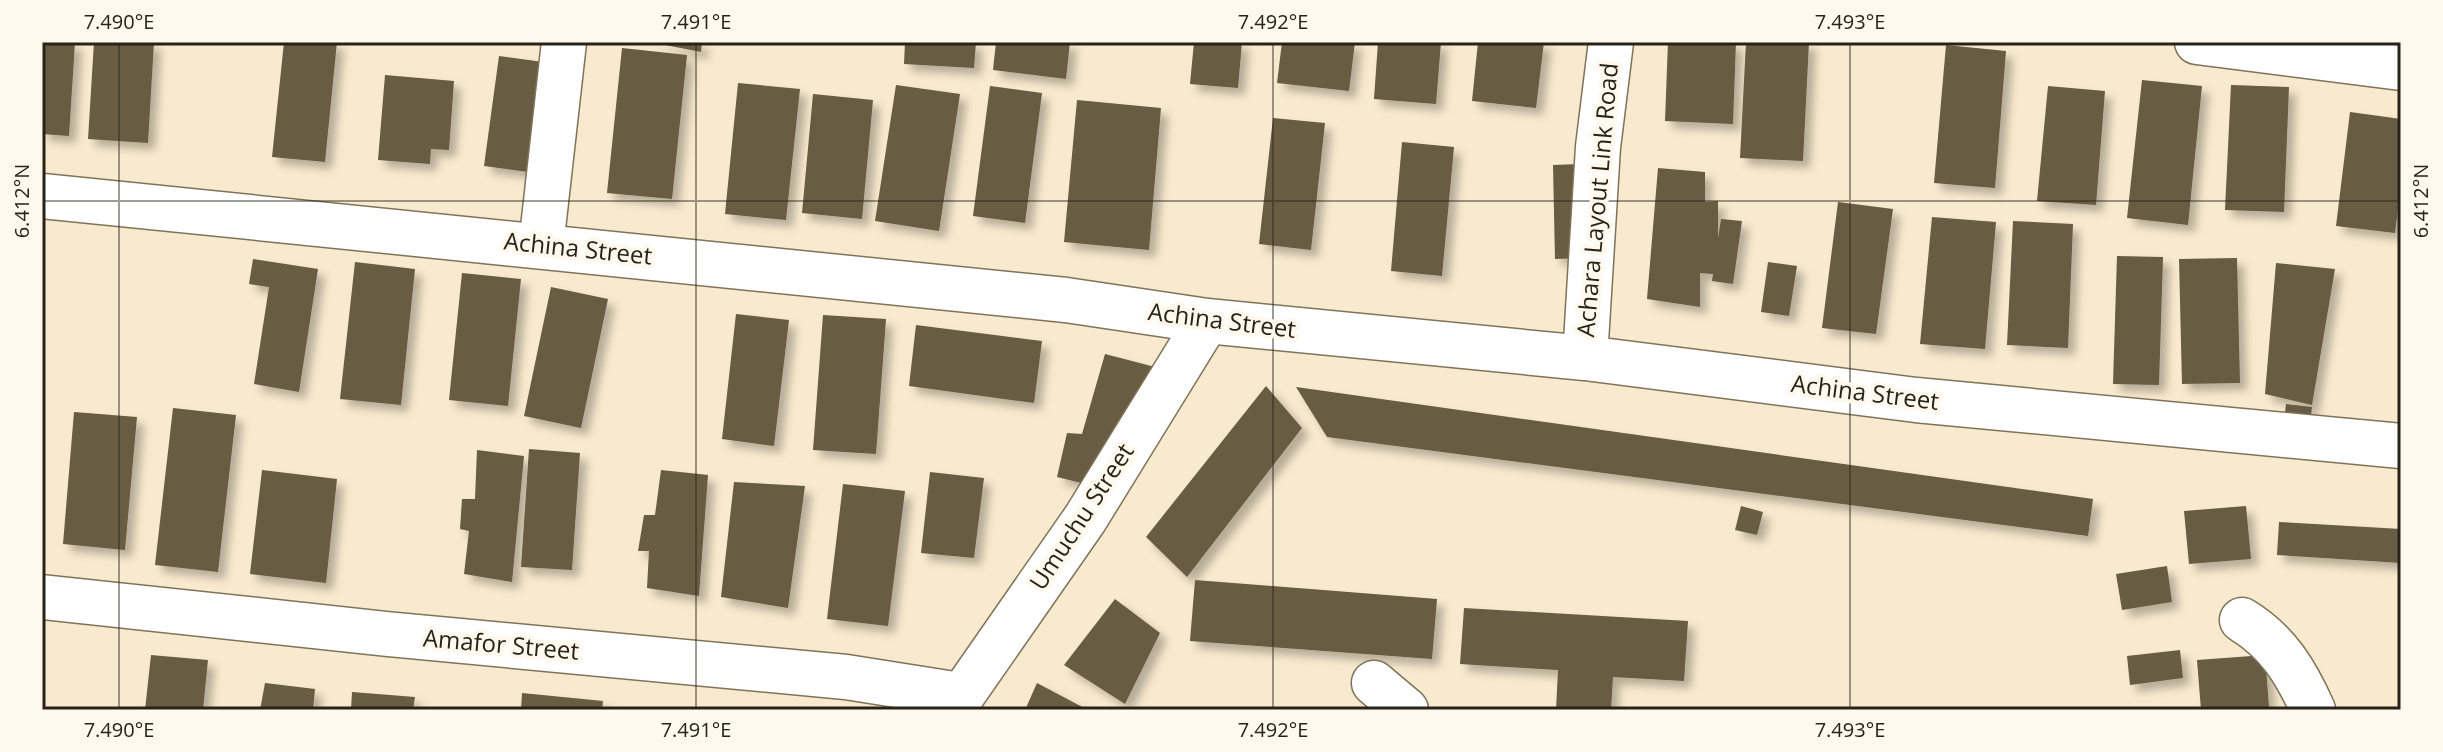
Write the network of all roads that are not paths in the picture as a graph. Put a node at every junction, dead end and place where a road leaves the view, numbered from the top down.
1 (564, 42) edge
2 (1611, 42) edge
3 (2197, 42) edge
4 (2401, 68) edge
5 (42, 196) edge
6 (541, 246) junction
7 (1207, 321) junction
8 (1585, 358) junction
9 (2401, 446) edge
10 (42, 597) edge
11 (2242, 620) dead end
12 (956, 702) edge
13 (2313, 710) edge

1 - 6 street
2 - 8 street, Achara Layout Link Road
3 - 4 street
5 - 6 street, Achina Street
6 - 7 street, Achina Street
7 - 8 street, Achina Street
7 - 12 street, Umuchu Street
8 - 9 street, Achina Street
10 - 12 street, Amafor Street
11 - 13 street

